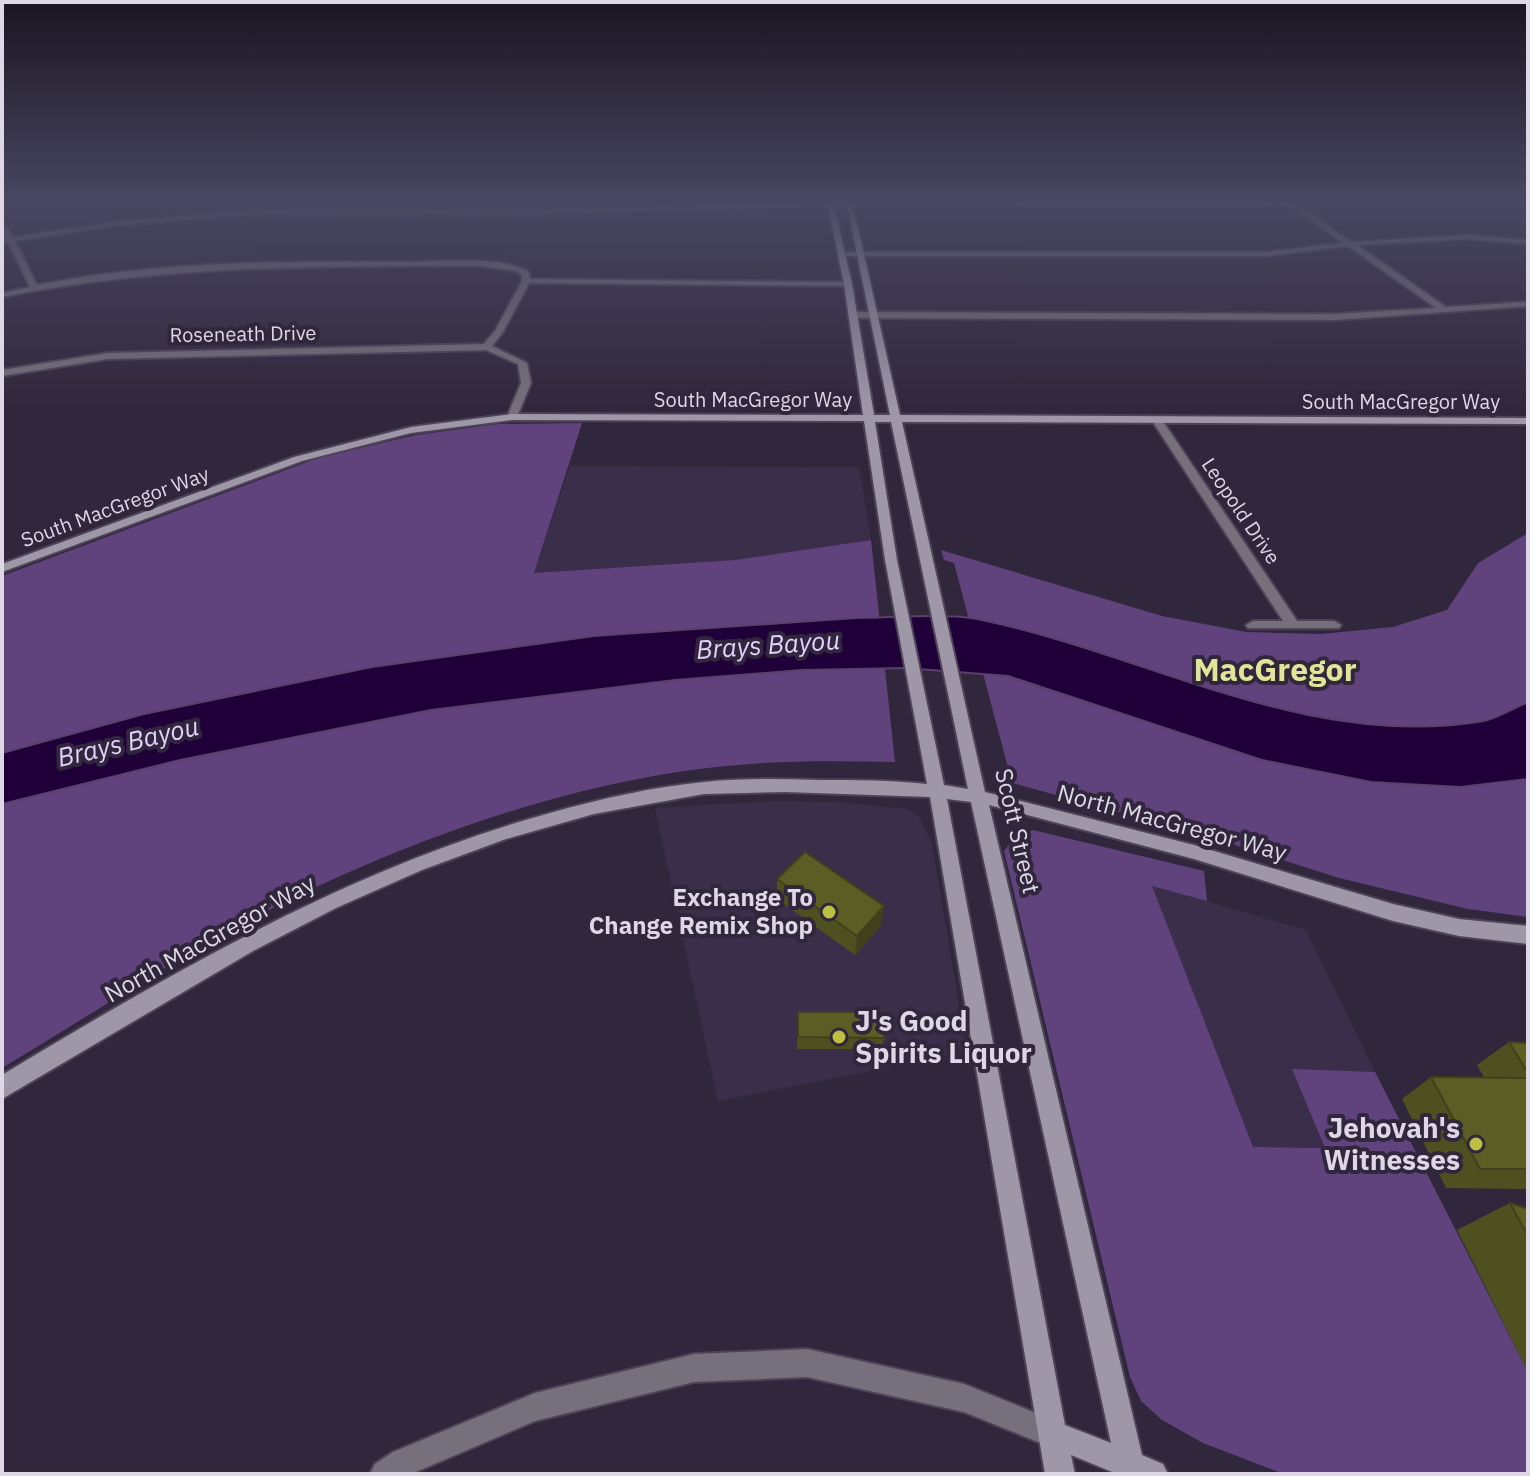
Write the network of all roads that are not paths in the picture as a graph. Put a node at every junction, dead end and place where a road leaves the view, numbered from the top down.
1 (24, 270) edge
2 (159, 270) edge
3 (519, 270) edge
4 (845, 270) edge
5 (865, 270) edge
6 (1387, 270) edge
7 (526, 281) junction
8 (848, 284) junction
9 (34, 287) junction
10 (2, 295) edge
11 (1528, 304) edge
12 (1445, 310) junction
13 (853, 315) junction
14 (875, 316) junction
15 (487, 347) junction
16 (2, 373) edge
17 (512, 417) junction
18 (868, 419) junction
19 (896, 419) junction
20 (1156, 419) junction
21 (1528, 421) edge
22 (2, 568) edge
23 (1253, 625) dead end
24 (1293, 625) junction
25 (1334, 625) dead end
26 (935, 791) junction
27 (980, 797) junction
28 (1528, 935) edge
29 (2, 1088) edge
30 (1053, 1434) junction
31 (1138, 1471) edge
32 (385, 1474) edge
33 (1060, 1474) edge

1 - 9 street
2 - 9 street
3 - 7 street
4 - 8 main road
5 - 14 main road, Scott Street
6 - 12 street
7 - 8 street
7 - 15 street
8 - 13 main road
9 - 10 street
11 - 12 street
12 - 14 street
13 - 14 street
13 - 18 main road
14 - 19 main road, Scott Street
15 - 16 street, Roseneath Drive
15 - 17 street
17 - 18 main road, South MacGregor Way
17 - 22 main road, South MacGregor Way
18 - 19 main road, South MacGregor Way
18 - 26 main road
19 - 20 main road, South MacGregor Way
19 - 27 main road, Scott Street
20 - 21 main road, South MacGregor Way
20 - 24 street, Leopold Drive
23 - 24 street
24 - 25 street
26 - 27 main road, North MacGregor Way
26 - 29 main road, North MacGregor Way
26 - 30 main road
27 - 28 main road, North MacGregor Way
27 - 31 main road, Scott Street
30 - 31 main road
30 - 32 street
30 - 33 main road

